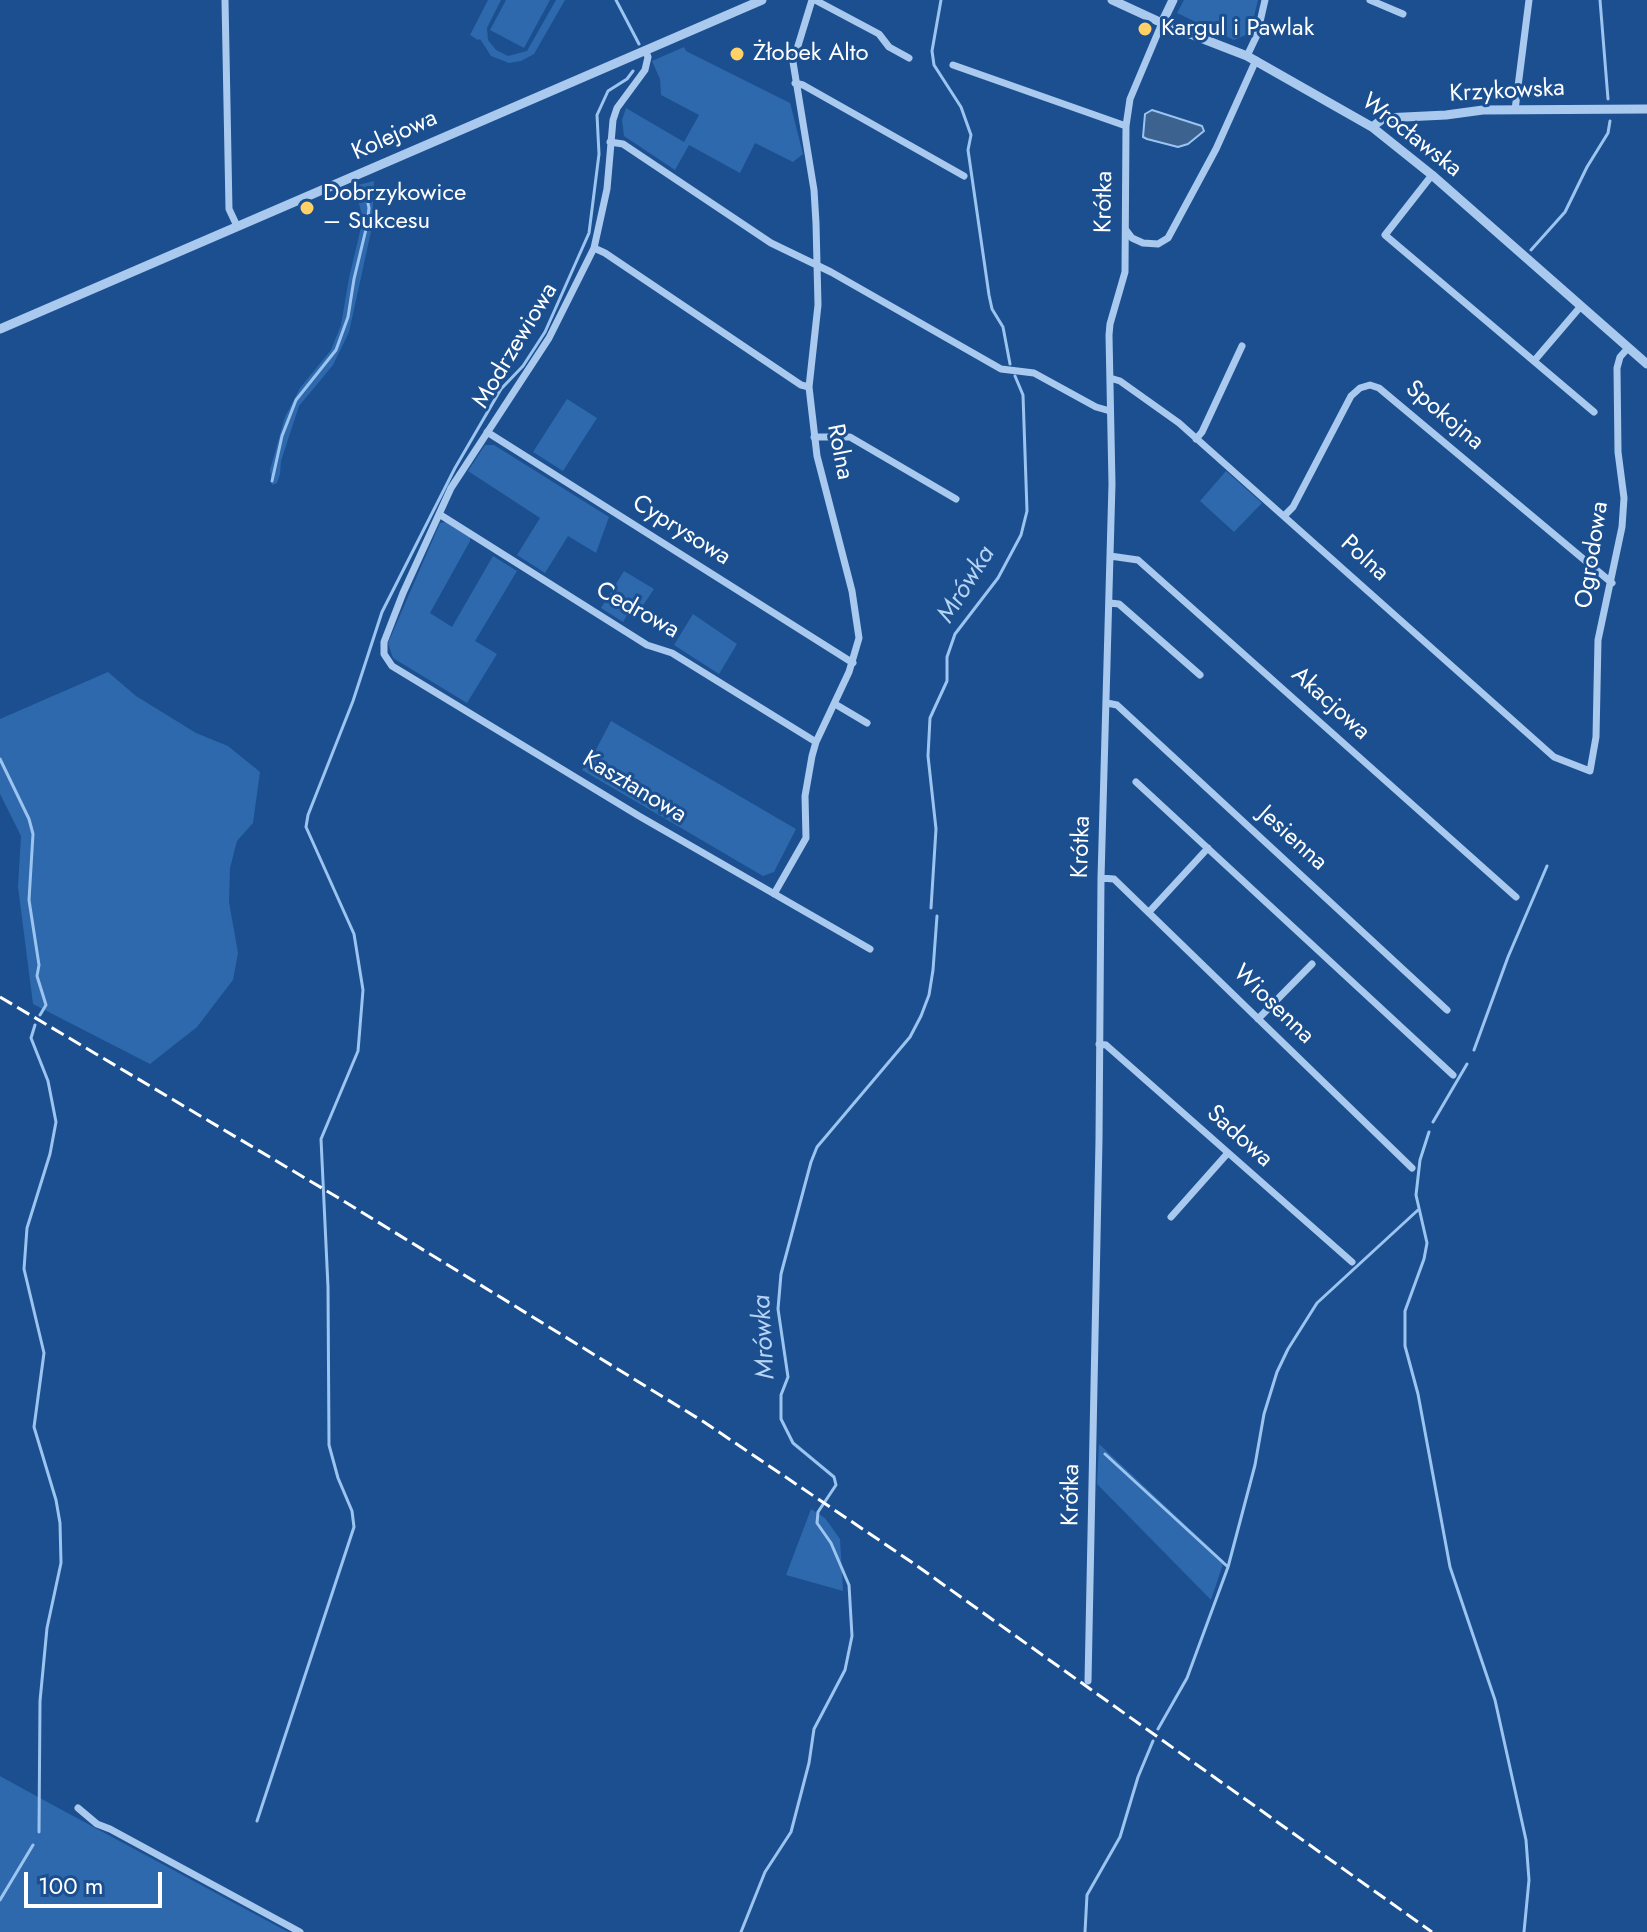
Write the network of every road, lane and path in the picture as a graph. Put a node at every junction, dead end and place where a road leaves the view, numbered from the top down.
1 (225, 0) edge
2 (762, 0) edge
3 (814, 0) edge
4 (1112, 0) edge
5 (1173, 0) edge
6 (1265, 0) edge
7 (1370, 0) edge
8 (1529, 0) edge
9 (1403, 14) dead end
10 (1162, 23) junction
11 (645, 50) junction
12 (909, 58) dead end
13 (1251, 58) junction
14 (953, 65) dead end
15 (795, 83) junction
16 (1647, 109) edge
17 (1515, 110) junction
18 (1126, 126) junction
19 (1372, 127) junction
20 (610, 142) junction
21 (1432, 175) junction
22 (964, 176) dead end
23 (237, 226) junction
24 (1125, 228) junction
25 (1143, 243) junction
26 (594, 248) junction
27 (1125, 251) junction
28 (817, 266) junction
29 (1581, 306) junction
30 (0, 329) edge
31 (1242, 346) dead end
32 (1628, 348) junction
33 (1534, 361) junction
34 (1647, 364) edge
35 (1110, 378) junction
36 (809, 387) junction
37 (1110, 411) junction
38 (1594, 412) dead end
39 (487, 432) junction
40 (814, 437) junction
41 (1196, 439) junction
42 (956, 499) dead end
43 (439, 514) junction
44 (1285, 515) junction
45 (1110, 556) junction
46 (1612, 583) junction
47 (1110, 603) junction
48 (384, 654) joint
49 (853, 663) junction
50 (1200, 675) dead end
51 (1107, 703) junction
52 (835, 704) junction
53 (867, 723) dead end
54 (816, 742) junction
55 (1590, 771) joint
56 (1136, 782) dead end
57 (1208, 848) junction
58 (1101, 878) junction
59 (774, 894) junction
60 (1516, 897) dead end
61 (1149, 912) junction
62 (870, 949) dead end
63 (1312, 964) dead end
64 (1447, 1010) dead end
65 (1258, 1019) junction
66 (1099, 1044) junction
67 (1453, 1075) dead end
68 (1227, 1154) junction
69 (1412, 1168) dead end
70 (1171, 1217) dead end
71 (1352, 1262) dead end
72 (1088, 1681) dead end
73 (78, 1808) dead end
74 (300, 1932) edge

1 - 23 street
2 - 11 street, Kolejowa
3 - 12 street
3 - 15 street, Rolna
4 - 10 street, Wrocławska
5 - 10 street
6 - 13 street
7 - 9 street
8 - 17 street
10 - 13 street, Wrocławska
10 - 18 street, Krótka
11 - 20 street, Modrzewiowa
11 - 23 street, Kolejowa
13 - 19 street, Wrocławska
13 - 25 street
14 - 18 street
15 - 22 street
15 - 28 street, Rolna
16 - 17 street, Krzykowska
17 - 19 street, Krzykowska
18 - 24 street, Krótka
19 - 21 street, Wrocławska
20 - 26 street, Modrzewiowa
20 - 28 street
21 - 29 street, Wrocławska
21 - 33 street
23 - 30 street, Kolejowa
24 - 25 street
24 - 27 street, Krótka
25 - 27 street
26 - 36 street
26 - 39 street, Modrzewiowa
27 - 35 street, Krótka
28 - 36 street, Rolna
28 - 37 street
29 - 32 street, Wrocławska
29 - 33 street
31 - 41 street
32 - 34 street, Wrocławska
32 - 46 street, Ogrodowa
33 - 38 street
35 - 37 street, Krótka
35 - 41 street, Polna
36 - 40 street, Rolna
37 - 45 street, Krótka
39 - 43 street, Modrzewiowa
39 - 49 street, Cyprysowa
40 - 42 street
40 - 49 street, Rolna
41 - 44 street, Polna
43 - 48 street, Modrzewiowa
43 - 54 street, Cedrowa
44 - 46 street, Spokojna
44 - 55 street, Polna
45 - 47 street, Krótka
45 - 60 street, Akacjowa
46 - 55 street, Ogrodowa
47 - 50 street
47 - 51 street, Krótka
48 - 59 street, Kasztanowa
49 - 52 street, Rolna
51 - 58 street, Krótka
51 - 64 street, Jesienna
52 - 53 street
52 - 54 street, Rolna
54 - 59 street, Rolna
56 - 57 street
57 - 61 street
57 - 67 street
58 - 61 street, Wiosenna
58 - 66 street, Krótka
59 - 62 street, Kasztanowa
61 - 65 street, Wiosenna
63 - 65 street
65 - 69 street, Wiosenna
66 - 68 street, Sadowa
66 - 72 street, Krótka
68 - 70 street
68 - 71 street, Sadowa
73 - 74 street

